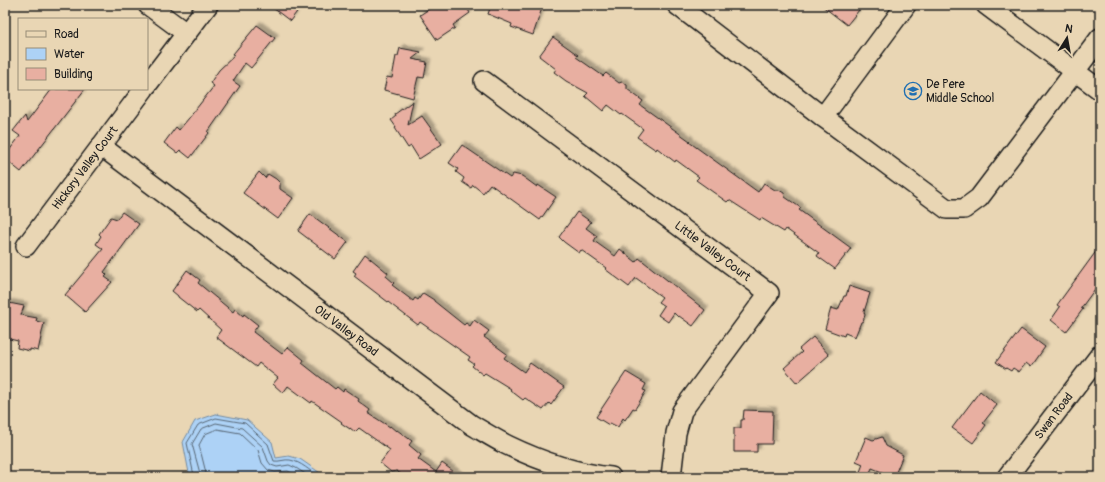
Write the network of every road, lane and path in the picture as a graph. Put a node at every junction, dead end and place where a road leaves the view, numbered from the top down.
1 (148, 5) edge
2 (208, 5) edge
3 (677, 5) edge
4 (906, 5) edge
5 (986, 5) edge
6 (186, 34) junction
7 (1100, 38) edge
8 (1075, 72) junction
9 (484, 81) dead end
10 (148, 85) edge
11 (143, 90) edge
12 (1100, 90) edge
13 (823, 118) junction
14 (101, 146) junction
15 (26, 246) dead end
16 (1100, 355) edge
17 (611, 477) edge
18 (670, 477) edge
19 (1007, 477) edge

1 - 6 street
2 - 6 street
3 - 13 street
4 - 13 street
5 - 8 street
6 - 10 street
7 - 8 street
8 - 12 street
8 - 13 street
9 - 18 street, Little Valley Court
11 - 14 street, Hickory Valley Court
14 - 15 street, Hickory Valley Court
14 - 17 street, Old Valley Road
16 - 19 street, Swan Road

